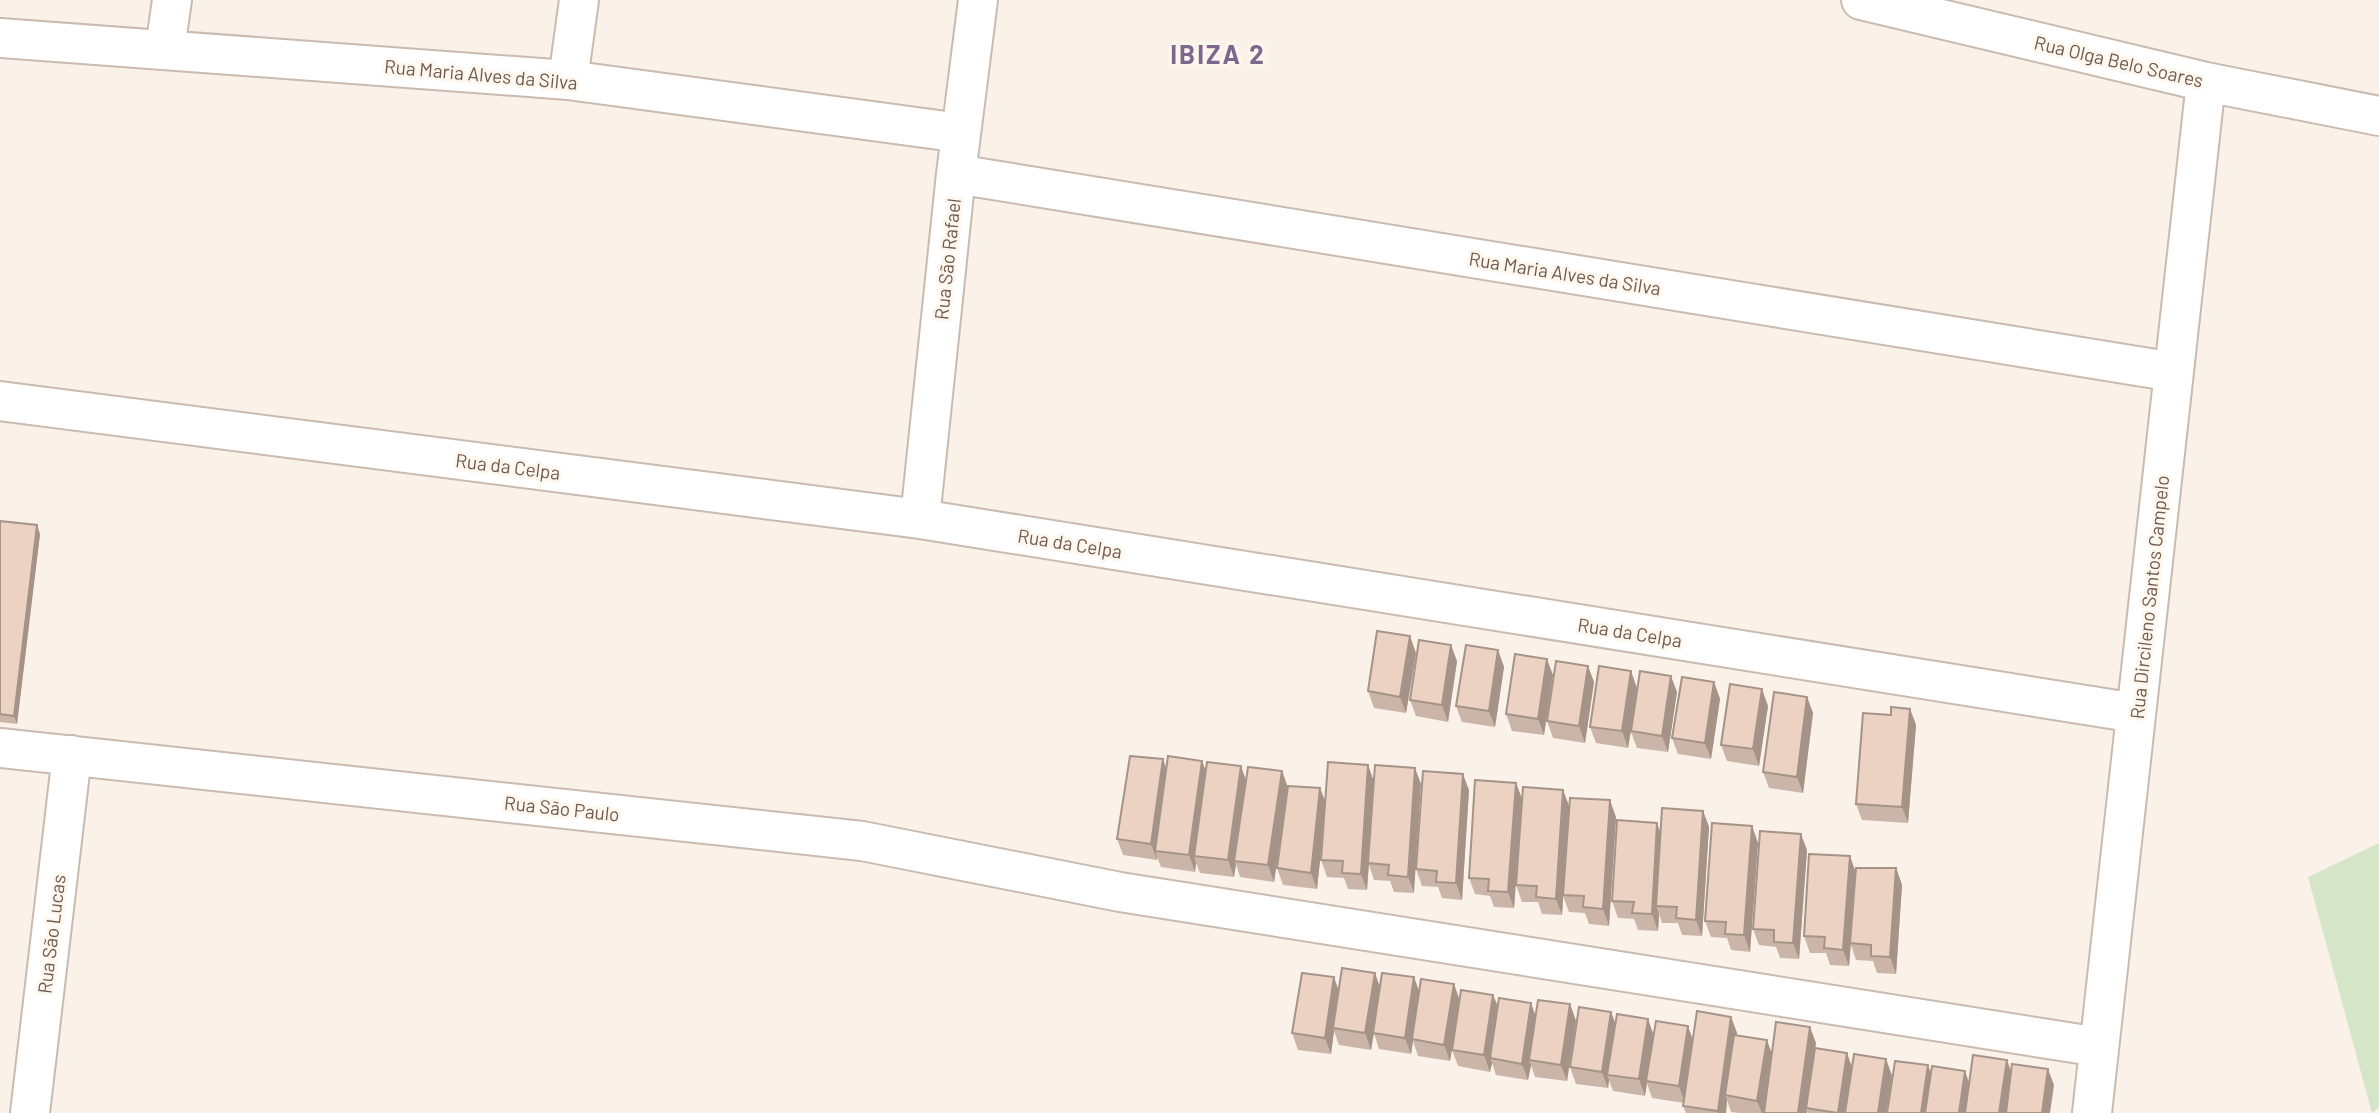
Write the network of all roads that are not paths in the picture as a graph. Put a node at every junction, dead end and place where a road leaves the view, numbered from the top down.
1 (172, 0) edge
2 (579, 0) edge
3 (978, 0) edge
4 (1861, 0) edge
5 (0, 38) edge
6 (165, 49) junction
7 (568, 80) junction
8 (2206, 82) junction
9 (2379, 116) edge
10 (961, 133) junction
11 (956, 174) junction
12 (2174, 372) junction
13 (0, 401) edge
14 (920, 519) junction
15 (2136, 713) junction
16 (0, 748) edge
17 (72, 755) junction
18 (2099, 1047) junction
19 (30, 1113) edge
20 (2092, 1113) edge

1 - 6 street
2 - 7 street
3 - 10 street, Rua São Rafael
4 - 8 street, Rua Olga Belo Soares
5 - 6 street, Rua Maria Alves da Silva
6 - 7 street, Rua Maria Alves da Silva
7 - 10 street, Rua Maria Alves da Silva
8 - 9 street, Rua Olga Belo Soares
8 - 12 street, Rua Dircileno Santos Campelo
10 - 11 street, Rua São Rafael
11 - 12 street, Rua Maria Alves da Silva
11 - 14 street, Rua São Rafael
12 - 15 street, Rua Dircileno Santos Campelo
13 - 14 street, Rua da Celpa
14 - 15 street, Rua da Celpa
15 - 18 street, Rua Dircileno Santos Campelo
16 - 17 street, Rua São Paulo
17 - 18 street, Rua São Paulo
17 - 19 street, Rua São Lucas
18 - 20 street, Rua Dircileno Santos Campelo

